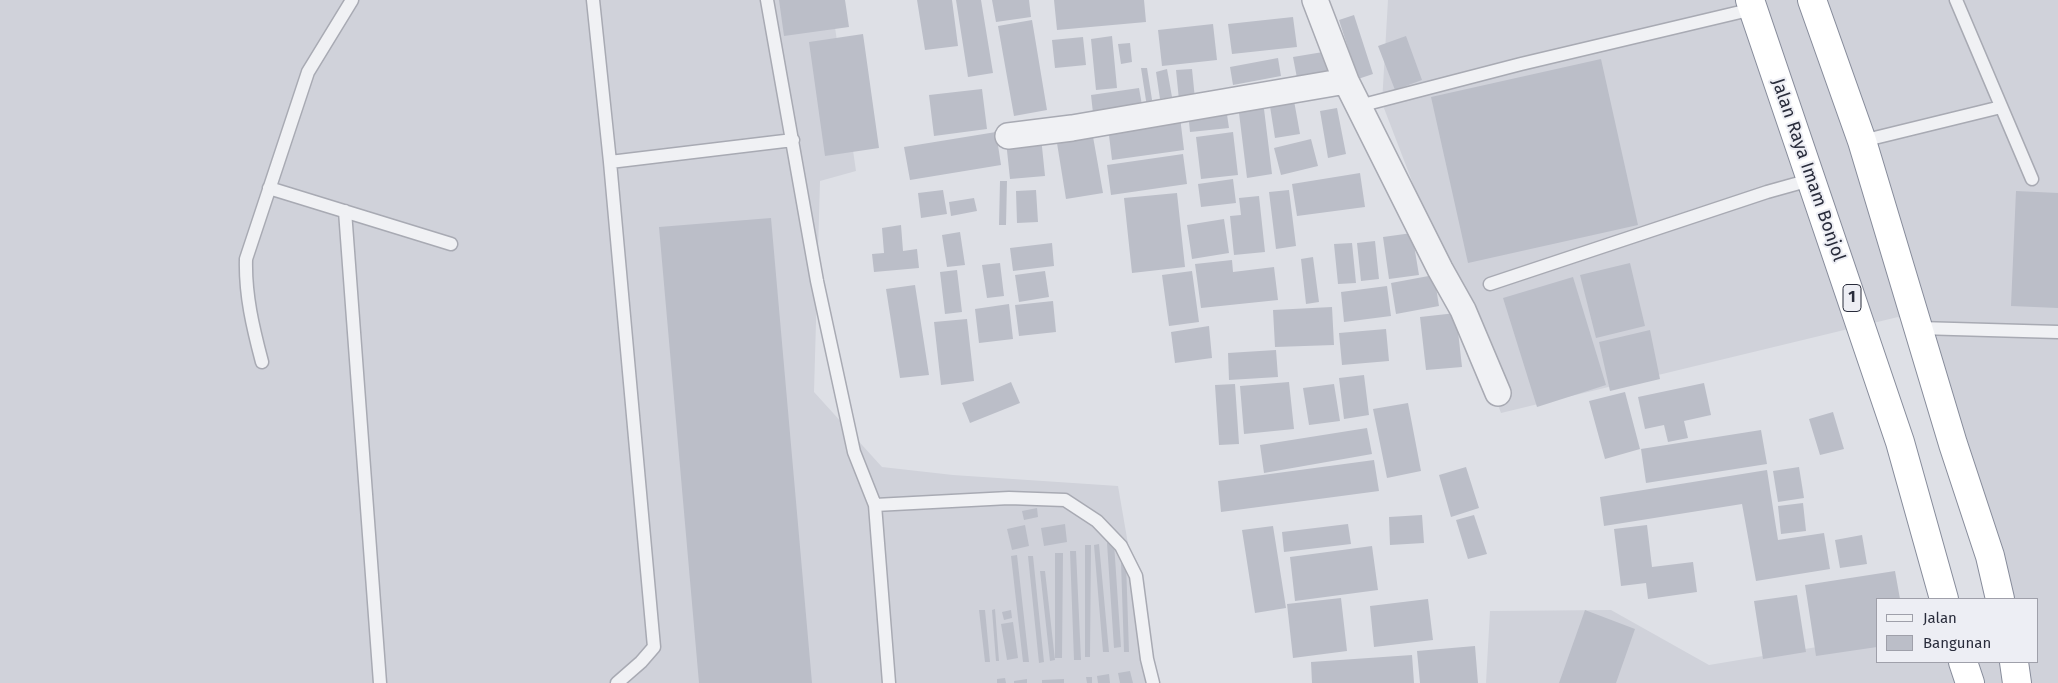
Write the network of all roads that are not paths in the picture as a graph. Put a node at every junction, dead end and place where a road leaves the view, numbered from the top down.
1 (352, 0) edge
2 (593, 0) edge
3 (767, 0) edge
4 (1315, 0) edge
5 (1812, 0) edge
6 (1956, 0) edge
7 (1752, 5) edge
8 (1346, 81) junction
9 (1359, 106) junction
10 (2002, 107) junction
11 (1008, 136) dead end
12 (794, 140) junction
13 (1862, 141) junction
14 (610, 162) junction
15 (2032, 179) dead end
16 (1810, 180) junction
17 (269, 188) junction
18 (345, 211) junction
19 (451, 244) dead end
20 (1490, 284) dead end
21 (1919, 328) junction
22 (2058, 332) edge
23 (262, 362) dead end
24 (1498, 393) dead end
25 (875, 505) junction
26 (1944, 598) edge
27 (2000, 598) edge
28 (1963, 663) edge
29 (2014, 663) edge
30 (380, 683) edge
31 (616, 683) edge
32 (889, 683) edge
33 (1153, 683) edge
34 (1970, 683) edge
35 (2017, 683) edge

1 - 17 lane
2 - 14 lane
3 - 12 lane
4 - 8 street
5 - 13 highway
6 - 10 lane
7 - 9 lane
7 - 16 highway, Jalan Raya Imam Bonjol / 1
8 - 9 street
8 - 11 street
9 - 24 street
10 - 13 lane
10 - 15 lane
12 - 14 lane
12 - 25 lane
13 - 21 highway
14 - 31 lane
16 - 20 lane
16 - 26 highway, Jalan Raya Imam Bonjol / 1
17 - 18 lane
17 - 23 lane
18 - 19 lane
18 - 30 lane
21 - 22 lane
21 - 27 highway
25 - 32 lane
25 - 33 lane
28 - 34 highway
29 - 35 highway

